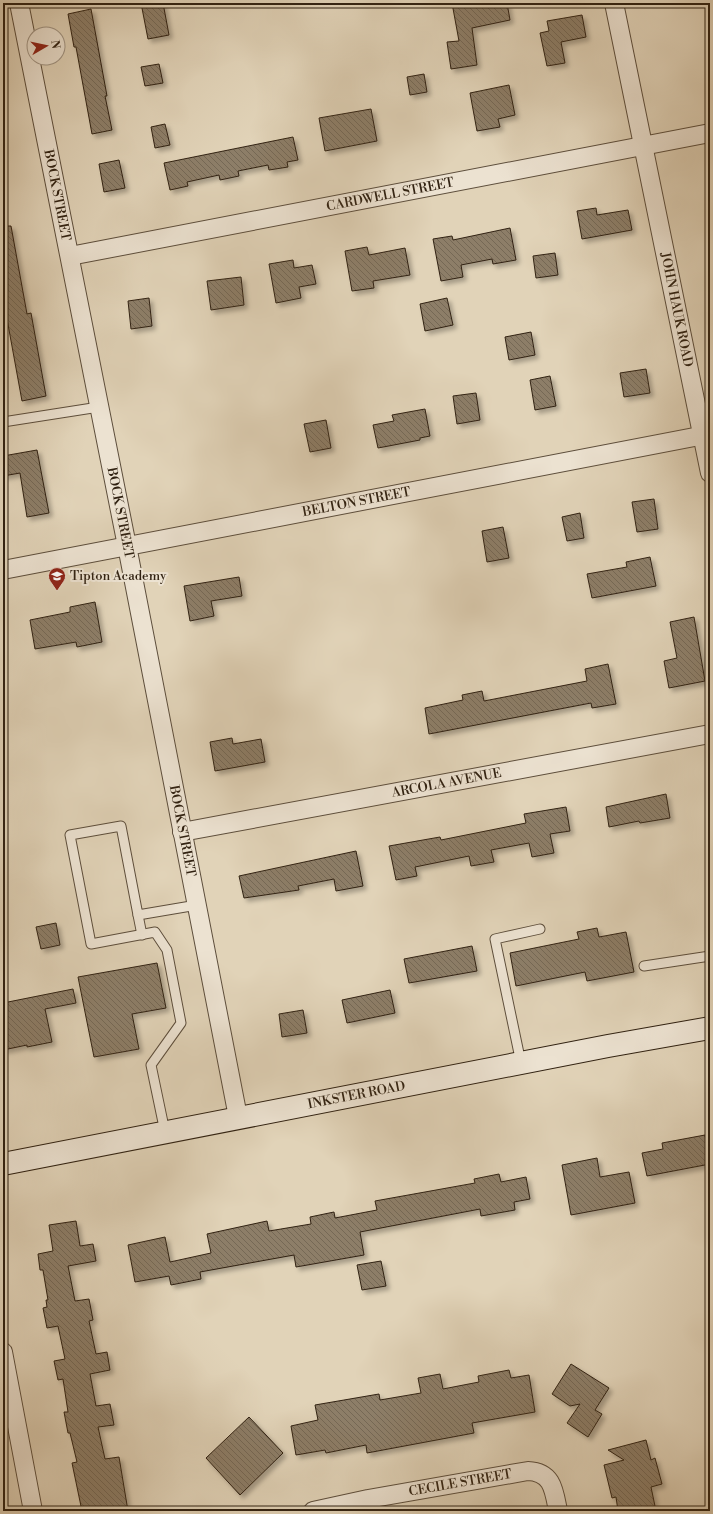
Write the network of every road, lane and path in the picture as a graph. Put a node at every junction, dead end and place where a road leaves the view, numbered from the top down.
1 (19, 3) edge
2 (614, 3) edge
3 (710, 133) edge
4 (643, 146) junction
5 (70, 256) junction
6 (99, 407) junction
7 (3, 422) edge
8 (706, 434) edge
9 (710, 473) edge
10 (127, 546) junction
11 (3, 570) edge
12 (710, 734) edge
13 (182, 832) junction
14 (197, 905) junction
15 (138, 915) junction
16 (540, 929) dead end
17 (142, 935) junction
18 (710, 956) edge
19 (644, 966) dead end
20 (710, 1028) edge
21 (521, 1063) junction
22 (238, 1117) junction
23 (165, 1132) junction
24 (3, 1164) edge
25 (3, 1352) edge
26 (32, 1511) edge
27 (313, 1511) edge
28 (558, 1511) edge

1 - 5 street, BOCK STREET
2 - 4 street, JOHN HAUK ROAD
3 - 4 street, CARDWELL STREET
4 - 5 street, CARDWELL STREET
4 - 8 street, JOHN HAUK ROAD
5 - 6 street, BOCK STREET
6 - 7 lane
6 - 10 street, BOCK STREET
8 - 9 street, JOHN HAUK ROAD
8 - 10 street, BELTON STREET
10 - 11 street, BELTON STREET
10 - 13 street, BOCK STREET
12 - 13 street, ARCOLA AVENUE
13 - 14 street, BOCK STREET
14 - 15 lane
14 - 22 street, BOCK STREET
15 - 17 lane
15 - 17 lane
16 - 21 lane
17 - 23 lane
18 - 19 lane
20 - 21 main road, INKSTER ROAD
21 - 22 main road, INKSTER ROAD
22 - 23 main road, INKSTER ROAD
23 - 24 main road, INKSTER ROAD
25 - 26 street
27 - 28 street, CECILE STREET

